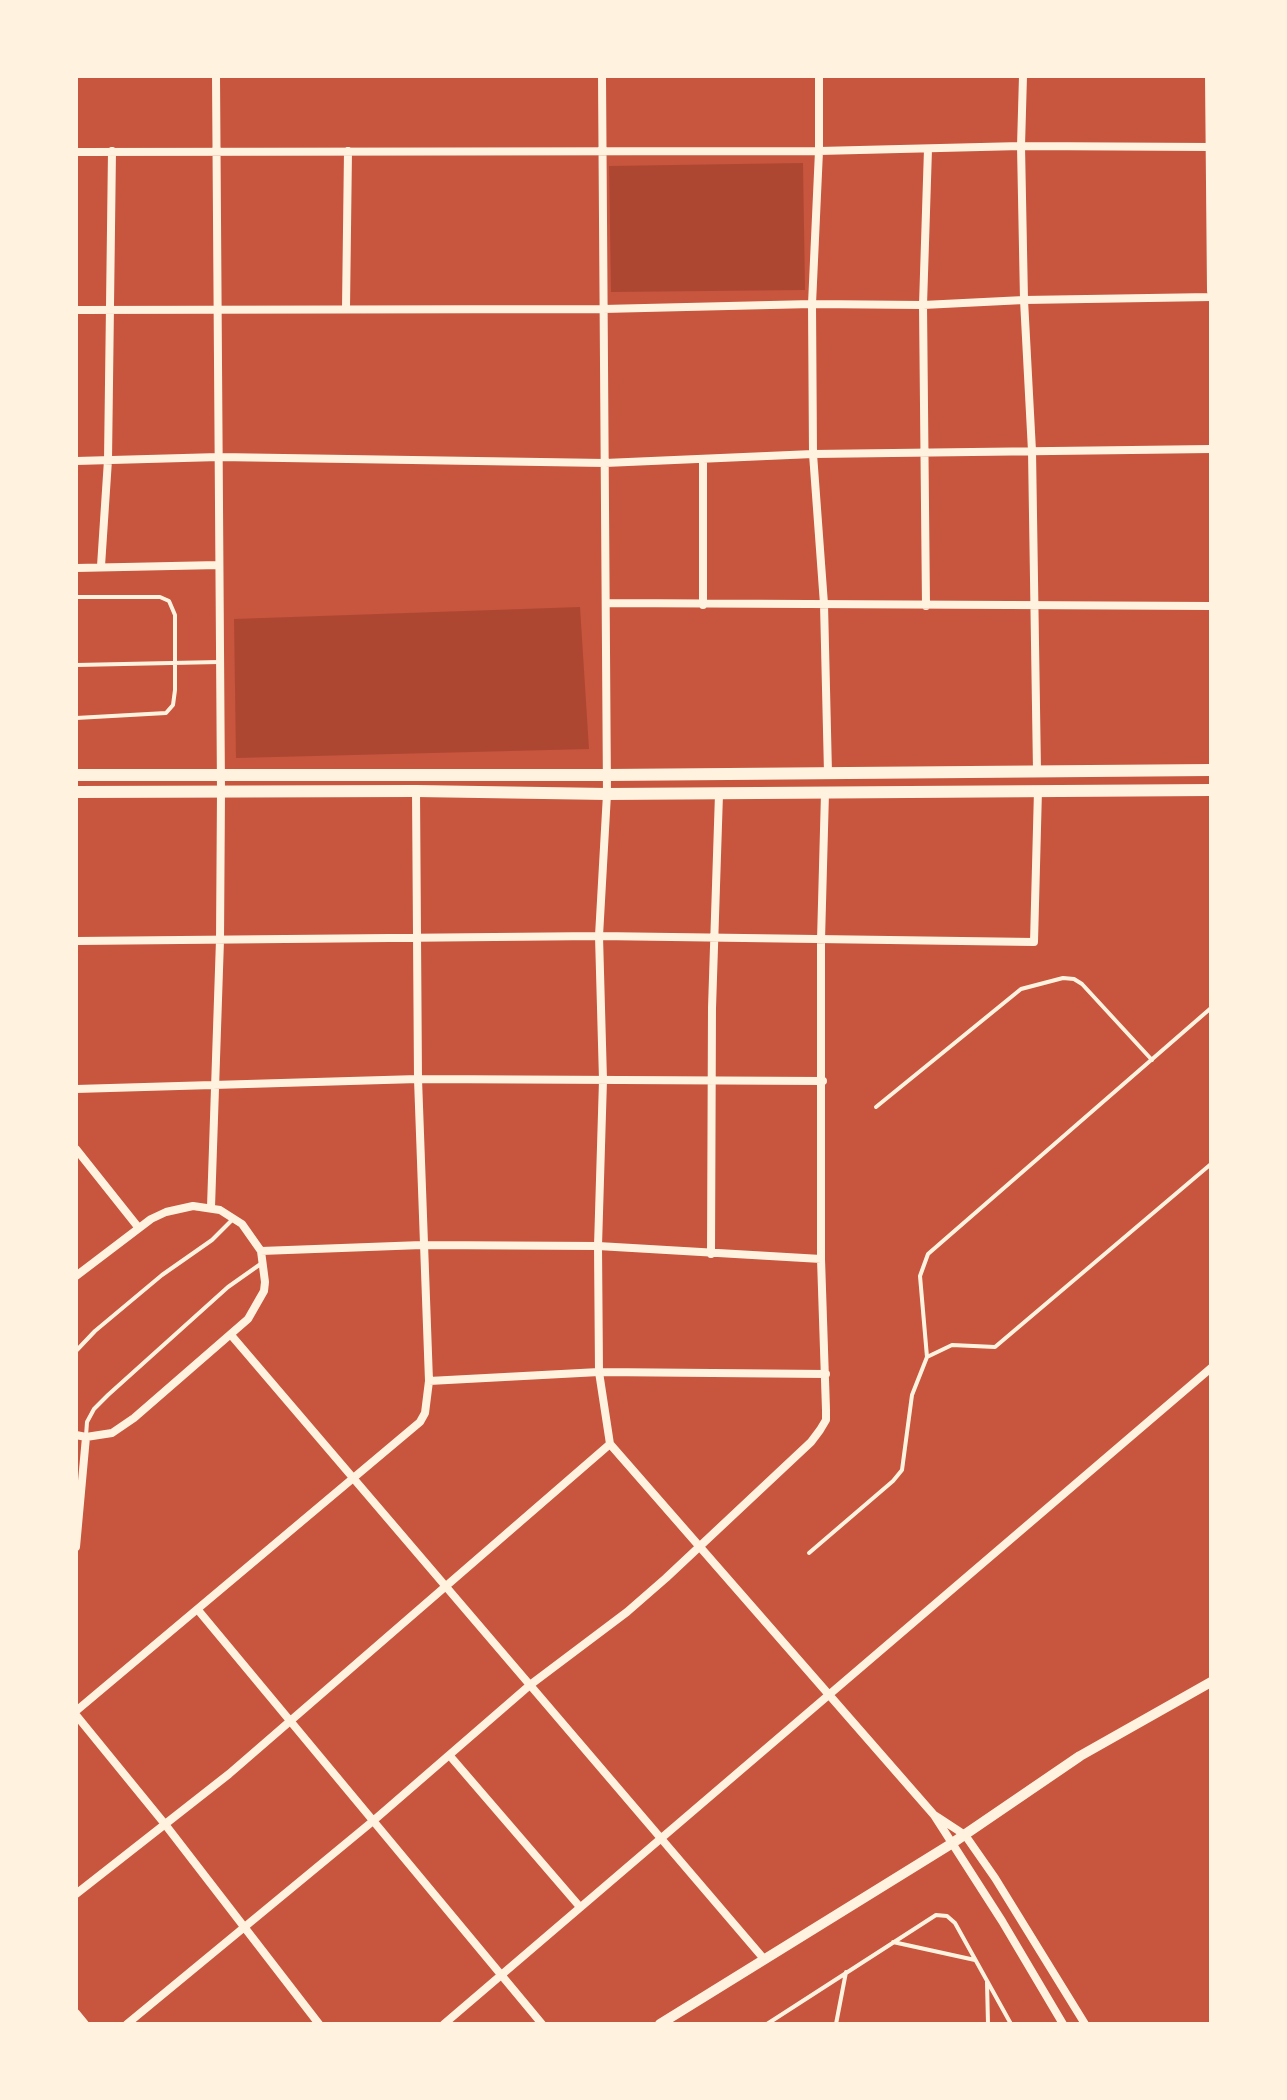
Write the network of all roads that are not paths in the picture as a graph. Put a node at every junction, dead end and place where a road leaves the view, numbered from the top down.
1 (216, 76) edge
2 (602, 76) edge
3 (819, 76) edge
4 (1023, 76) edge
5 (1209, 76) edge
6 (1021, 146) junction
7 (1210, 147) edge
8 (928, 149) junction
9 (112, 151) junction
10 (217, 151) junction
11 (348, 151) junction
12 (819, 151) junction
13 (76, 152) edge
14 (602, 152) junction
15 (1210, 200) edge
16 (1211, 291) edge
17 (1211, 297) edge
18 (1024, 300) junction
19 (812, 304) junction
20 (923, 305) junction
21 (218, 307) junction
22 (346, 308) junction
23 (603, 309) junction
24 (76, 310) edge
25 (109, 310) junction
26 (1211, 449) edge
27 (1032, 451) junction
28 (924, 452) junction
29 (813, 454) junction
30 (219, 457) junction
31 (108, 460) junction
32 (76, 461) edge
33 (703, 461) junction
34 (605, 463) junction
35 (219, 565) junction
36 (101, 566) junction
37 (76, 568) edge
38 (76, 597) edge
39 (606, 603) junction
40 (824, 604) junction
41 (703, 605) junction
42 (1034, 605) junction
43 (926, 606) junction
44 (1211, 606) edge
45 (221, 662) junction
46 (174, 664) junction
47 (76, 665) edge
48 (76, 718) edge
49 (1211, 770) edge
50 (1037, 771) junction
51 (828, 773) junction
52 (76, 775) edge
53 (607, 775) junction
54 (221, 776) junction
55 (1038, 790) junction
56 (1211, 790) edge
57 (221, 791) junction
58 (416, 791) junction
59 (76, 792) edge
60 (825, 793) junction
61 (607, 794) junction
62 (719, 794) junction
63 (599, 936) junction
64 (713, 937) junction
65 (416, 938) junction
66 (220, 940) junction
67 (821, 940) junction
68 (76, 941) edge
69 (1211, 1008) edge
70 (1152, 1060) junction
71 (418, 1079) junction
72 (603, 1080) junction
73 (711, 1081) junction
74 (823, 1081) junction
75 (215, 1085) junction
76 (76, 1089) edge
77 (876, 1107) dead end
78 (76, 1149) edge
79 (1211, 1164) edge
80 (211, 1207) junction
81 (235, 1218) junction
82 (138, 1227) junction
83 (422, 1245) junction
84 (598, 1246) junction
85 (261, 1251) junction
86 (711, 1254) junction
87 (821, 1259) junction
88 (263, 1262) junction
89 (76, 1276) edge
90 (231, 1335) junction
91 (76, 1351) edge
92 (927, 1357) junction
93 (1211, 1368) edge
94 (599, 1372) junction
95 (826, 1374) junction
96 (429, 1381) junction
97 (76, 1435) edge
98 (86, 1437) junction
99 (610, 1444) junction
100 (352, 1477) junction
101 (700, 1545) junction
102 (76, 1547) edge
103 (809, 1553) dead end
104 (445, 1586) junction
105 (198, 1610) junction
106 (1211, 1682) edge
107 (530, 1685) junction
108 (830, 1693) junction
109 (76, 1713) edge
110 (290, 1721) junction
111 (450, 1756) junction
112 (934, 1815) junction
113 (373, 1821) junction
114 (164, 1823) junction
115 (965, 1835) junction
116 (661, 1838) junction
117 (951, 1844) junction
118 (76, 1894) edge
119 (580, 1907) junction
120 (246, 1926) junction
121 (893, 1942) junction
122 (764, 1959) junction
123 (975, 1960) junction
124 (846, 1972) junction
125 (501, 1975) junction
126 (987, 1982) junction
127 (76, 2013) edge
128 (85, 2024) edge
129 (127, 2024) edge
130 (319, 2024) edge
131 (444, 2024) edge
132 (542, 2024) edge
133 (660, 2024) edge
134 (767, 2024) edge
135 (836, 2024) edge
136 (988, 2024) edge
137 (1011, 2024) edge
138 (1063, 2024) edge
139 (1085, 2024) edge

1 - 10 street
2 - 14 street
3 - 12 street
4 - 6 street
5 - 7 street
6 - 7 street
6 - 8 street
6 - 18 street
7 - 15 street
8 - 12 street
8 - 20 street
9 - 10 street
9 - 13 street
9 - 25 street
10 - 11 street
10 - 21 street
11 - 14 street
11 - 22 street
12 - 14 street
12 - 19 street
14 - 23 street
15 - 16 street
17 - 18 street
18 - 20 street
18 - 27 street
19 - 20 street
19 - 23 street
19 - 29 street
20 - 28 street
21 - 22 street
21 - 25 street
21 - 30 street
22 - 23 street
23 - 34 street
24 - 25 street
25 - 31 street
26 - 27 street
27 - 28 street
27 - 42 street
28 - 29 street
28 - 43 street
29 - 33 street
29 - 40 street
30 - 31 street
30 - 34 street
30 - 35 street
31 - 32 street
31 - 36 street
33 - 34 street
33 - 41 street
34 - 39 street
35 - 36 street
35 - 45 street
36 - 37 street
38 - 46 lane
39 - 41 street
39 - 53 street
40 - 41 street
40 - 43 street
40 - 51 street
42 - 43 street
42 - 44 street
42 - 50 street
45 - 46 lane
45 - 54 street
46 - 47 lane
46 - 48 lane
49 - 50 main road
50 - 51 main road
51 - 53 main road
52 - 54 main road
53 - 54 main road
53 - 61 street
54 - 57 street
55 - 56 main road
55 - 60 main road
55 - 67 street
57 - 58 main road
57 - 59 main road
57 - 66 street
58 - 61 main road
58 - 65 street
60 - 62 main road
60 - 67 street
61 - 62 main road
61 - 63 street
62 - 64 street
63 - 64 street
63 - 65 street
63 - 72 street
64 - 67 street
64 - 73 street
65 - 66 street
65 - 71 street
66 - 68 street
66 - 75 street
67 - 74 street
69 - 70 lane
70 - 77 lane
70 - 92 lane
71 - 72 street
71 - 75 street
71 - 83 street
72 - 73 street
72 - 84 street
73 - 74 street
73 - 86 street
74 - 87 street
75 - 76 street
75 - 80 street
78 - 82 street
79 - 92 lane
80 - 81 street
80 - 82 street
81 - 85 street
81 - 91 lane
82 - 89 street
83 - 84 street
83 - 85 street
83 - 96 street
84 - 86 street
84 - 94 street
85 - 88 street
86 - 87 street
87 - 95 street
88 - 90 street
88 - 98 lane
90 - 98 street
90 - 100 street
92 - 103 lane
93 - 108 street
94 - 95 street
94 - 96 street
94 - 99 street
95 - 101 street
96 - 100 street
97 - 98 street
98 - 102 street
99 - 101 street
99 - 104 street
100 - 104 street
100 - 105 street
101 - 107 street
101 - 108 street
104 - 107 street
104 - 110 street
105 - 109 street
105 - 110 street
106 - 115 street
107 - 111 street
107 - 116 street
108 - 112 street
108 - 116 street
109 - 114 street
110 - 113 street
110 - 114 street
111 - 113 street
111 - 119 street
112 - 115 street
112 - 117 street
113 - 120 street
113 - 125 street
114 - 118 street
114 - 120 street
115 - 117 street
115 - 139 street
116 - 119 street
116 - 122 street
117 - 122 street
117 - 138 street
119 - 125 street
120 - 129 street
120 - 130 street
121 - 123 lane
121 - 123 lane
121 - 124 lane
122 - 133 street
123 - 126 lane
124 - 134 lane
124 - 135 lane
125 - 131 street
125 - 132 street
126 - 136 lane
126 - 137 lane
127 - 128 street

